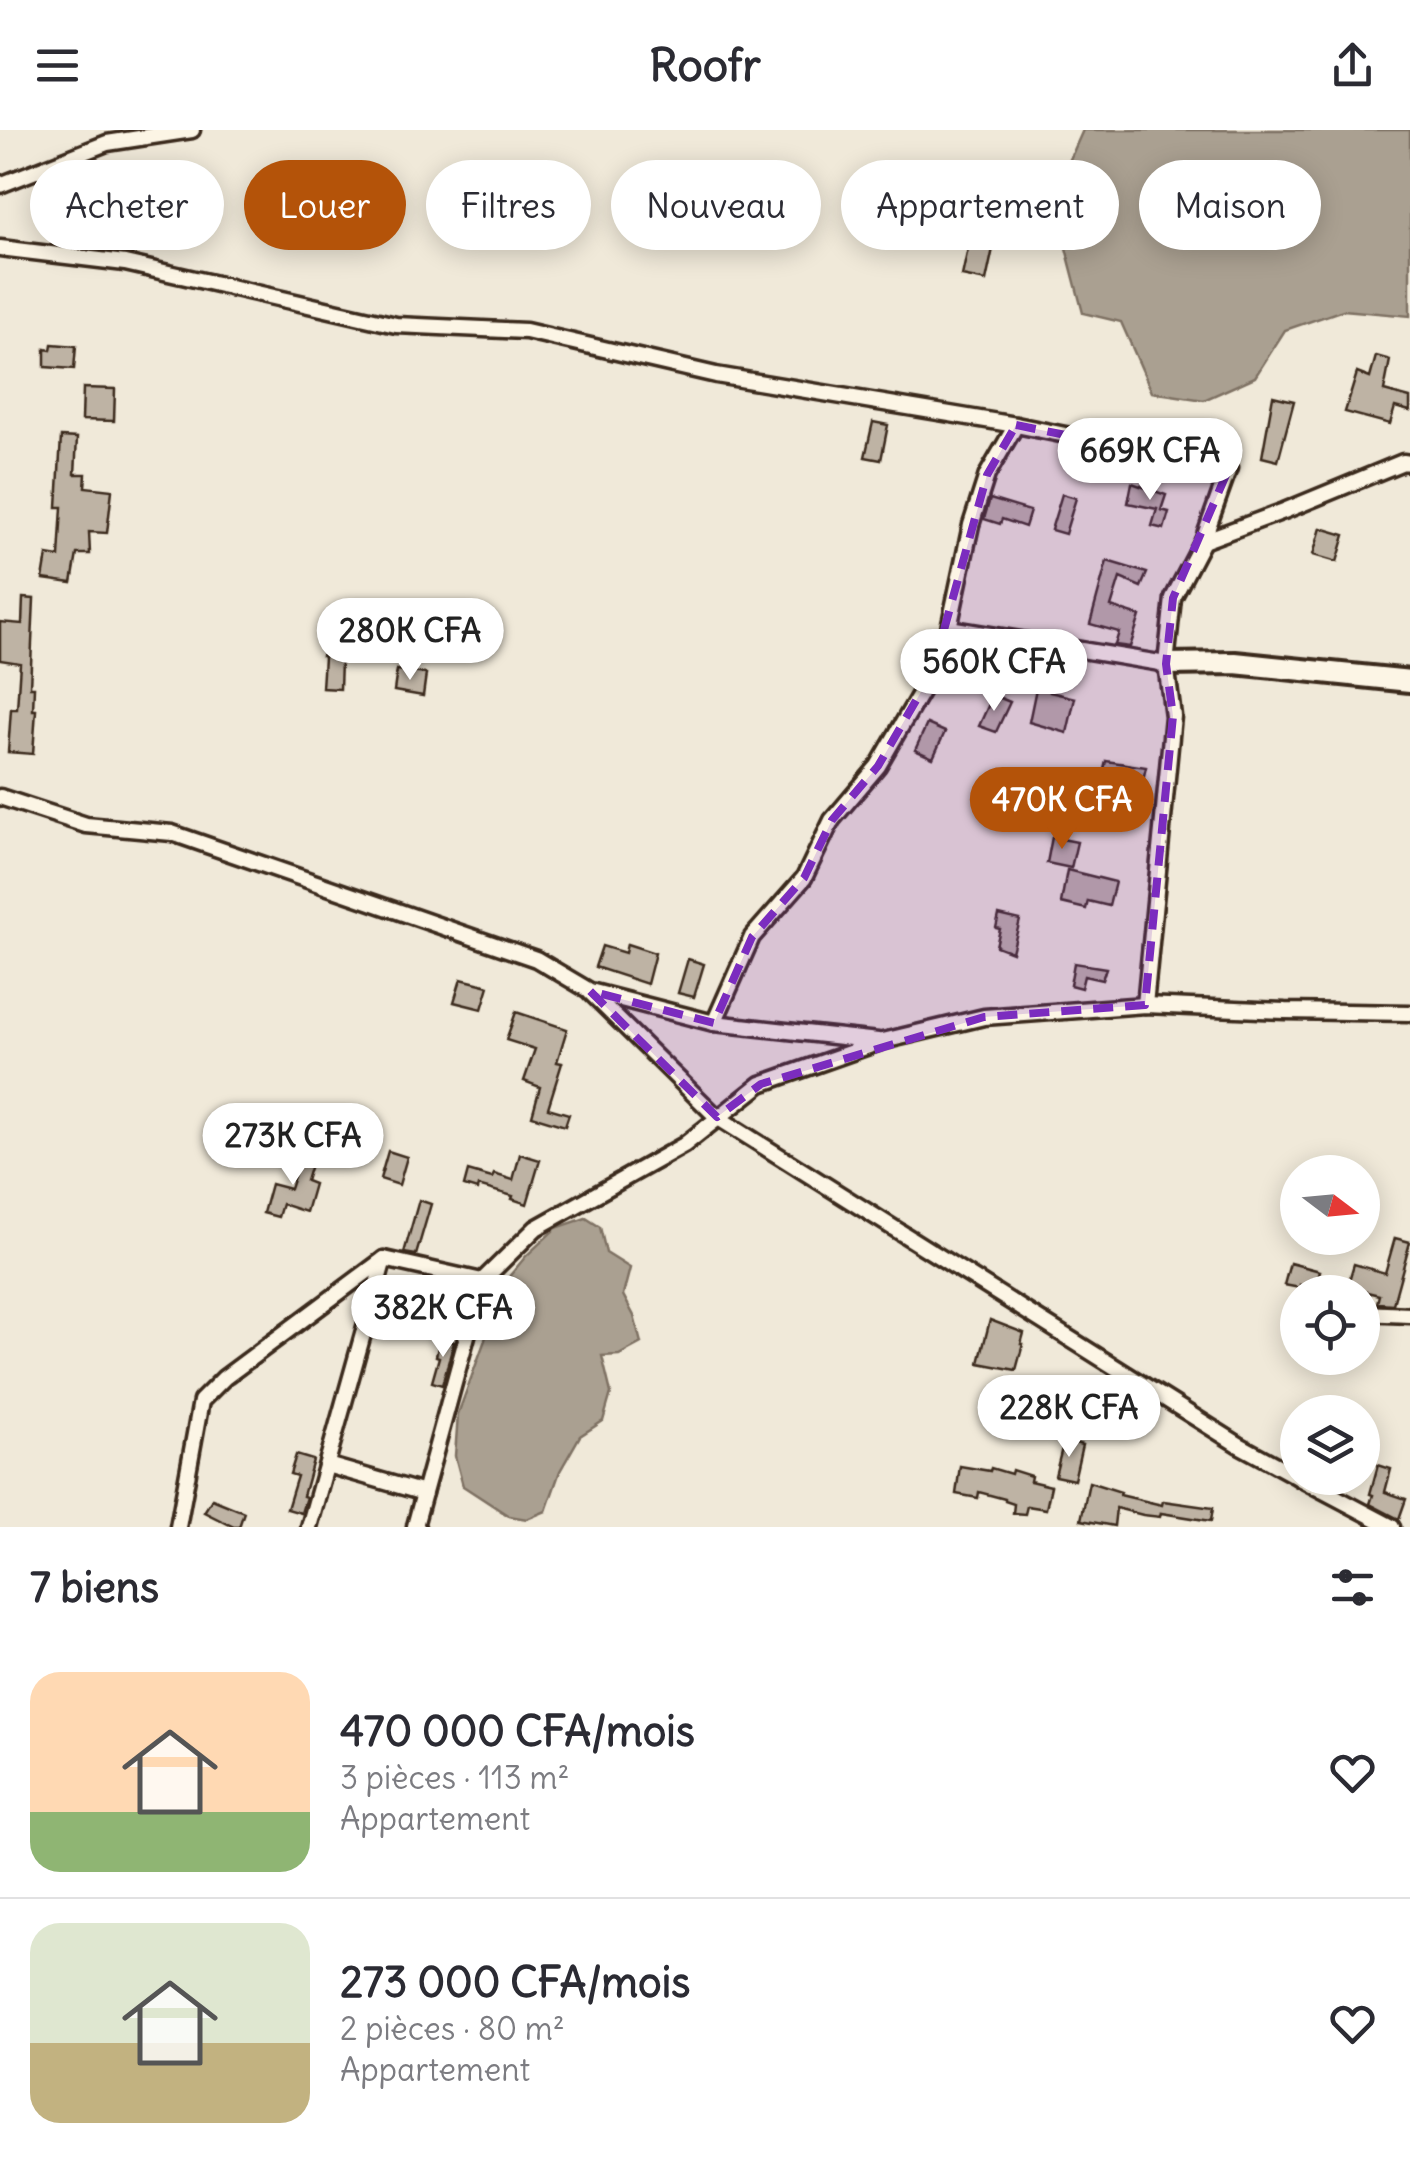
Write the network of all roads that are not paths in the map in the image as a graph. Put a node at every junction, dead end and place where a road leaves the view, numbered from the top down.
1 (192, 130) edge
2 (0, 185) edge
3 (0, 248) edge
4 (1016, 425) junction
5 (1410, 463) edge
6 (1203, 540) junction
7 (949, 628) junction
8 (1166, 664) junction
9 (1410, 681) edge
10 (0, 797) edge
11 (590, 991) junction
12 (1144, 1006) junction
13 (1410, 1014) edge
14 (714, 1023) junction
15 (883, 1041) junction
16 (717, 1117) junction
17 (384, 1259) junction
18 (482, 1281) junction
19 (1380, 1314) edge
20 (1410, 1315) edge
21 (326, 1465) junction
22 (1280, 1467) edge
23 (424, 1493) junction
24 (1332, 1495) edge
25 (178, 1527) edge
26 (309, 1527) edge
27 (418, 1527) edge
28 (1392, 1527) edge

1 - 2 street
3 - 4 street
4 - 6 street
4 - 7 street
5 - 6 street
6 - 8 street
7 - 8 street
7 - 14 street
8 - 9 street
8 - 12 street
10 - 11 street
11 - 14 street
11 - 16 street
12 - 13 street
12 - 15 street
14 - 15 street
15 - 16 street
16 - 18 street
16 - 22 street
17 - 18 street
17 - 21 street
17 - 25 street
18 - 23 street
19 - 20 street
21 - 23 street
21 - 26 street
23 - 27 street
24 - 28 street

